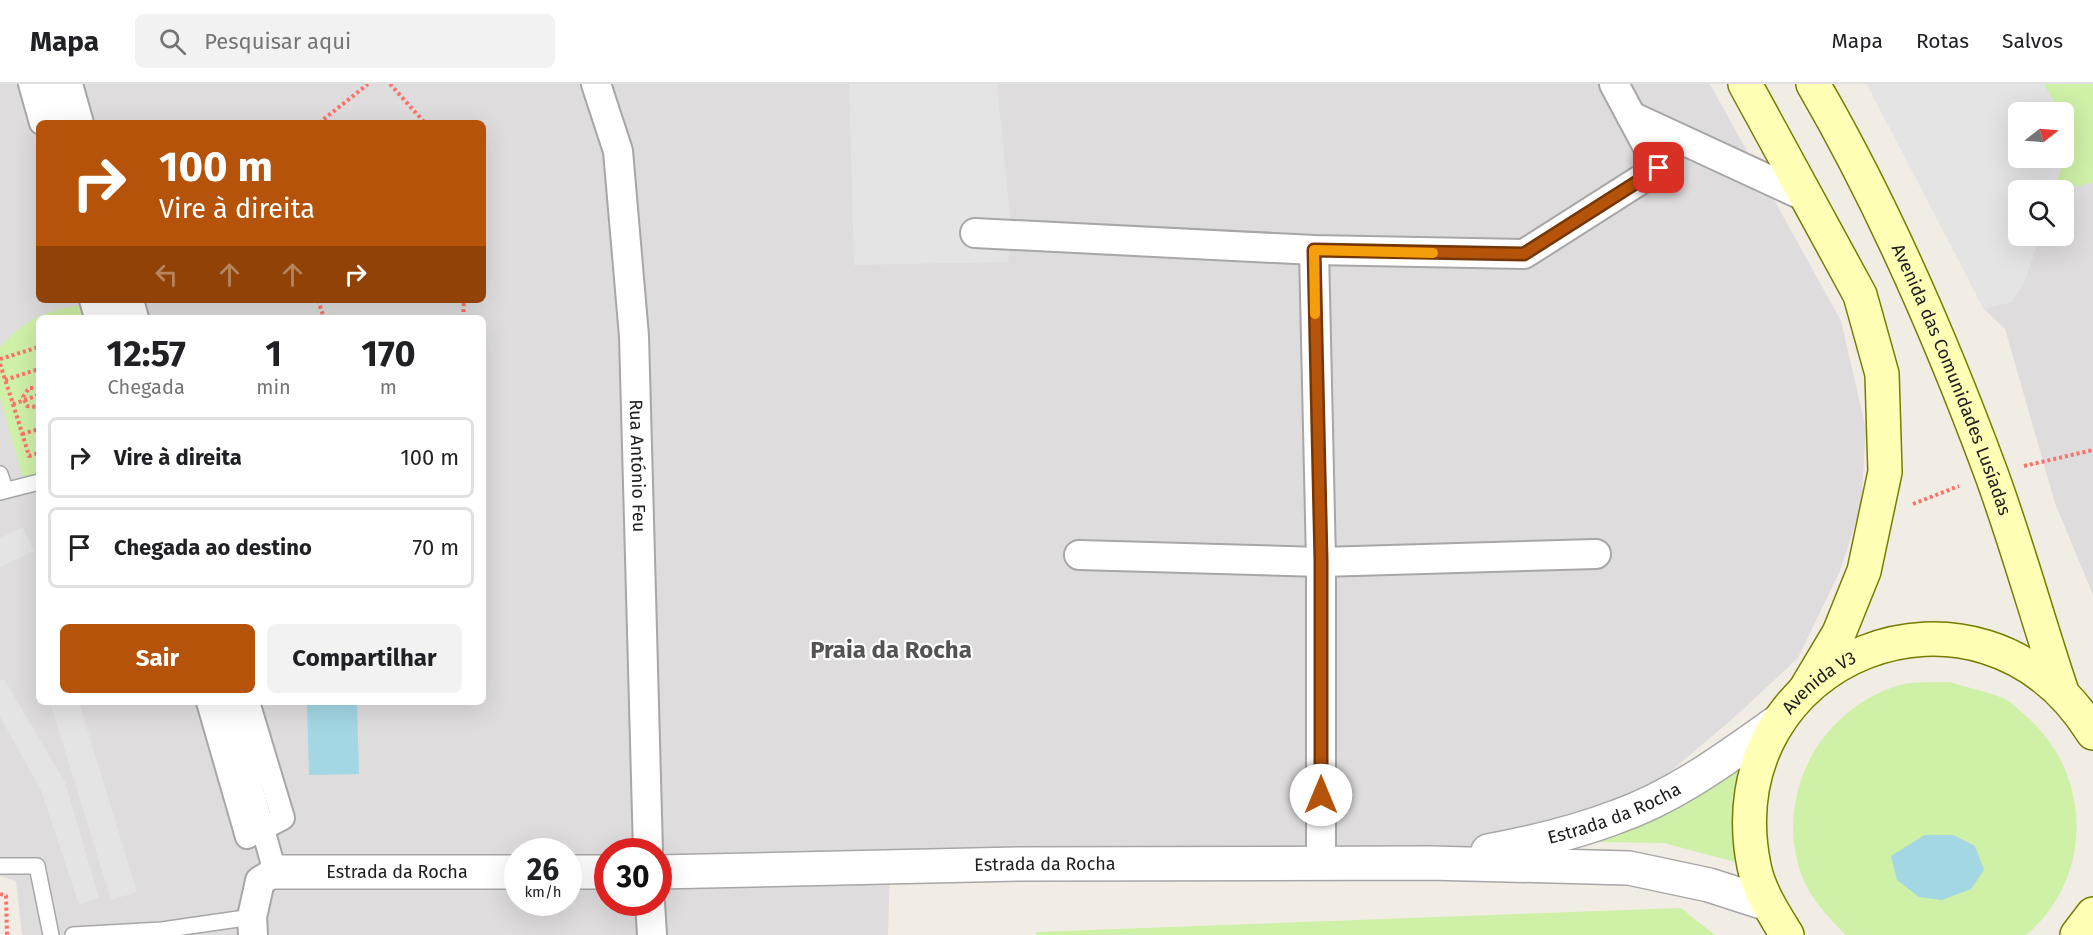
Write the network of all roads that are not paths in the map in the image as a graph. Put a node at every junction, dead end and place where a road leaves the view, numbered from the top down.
1 (30, 84) edge
2 (52, 84) edge
3 (71, 84) edge
4 (596, 84) edge
5 (1614, 84) edge
6 (1745, 84) edge
7 (1813, 84) edge
8 (1631, 116) junction
9 (40, 120) edge
10 (62, 120) edge
11 (81, 120) edge
12 (1806, 197) junction
13 (975, 233) dead end
14 (1314, 250) junction
15 (0, 474) edge
16 (36, 483) edge
17 (2, 490) edge
18 (1596, 554) dead end
19 (1079, 555) dead end
20 (1321, 561) junction
21 (1805, 690) junction
22 (209, 705) edge
23 (228, 705) edge
24 (249, 705) edge
25 (2081, 712) edge
26 (1780, 720) junction
27 (263, 828) junction
28 (648, 838) edge
29 (1430, 863) junction
30 (1321, 864) junction
31 (0, 866) edge
32 (275, 872) junction
33 (504, 872) edge
34 (672, 872) edge
35 (1768, 904) junction
36 (2093, 914) edge
37 (651, 916) edge
38 (252, 926) edge
39 (51, 935) edge
40 (74, 935) edge
41 (652, 935) edge
42 (1787, 935) edge
43 (2077, 935) edge

1 - 9 street
2 - 10 street
3 - 11 street
4 - 28 street, Rua António Feu
5 - 8 street
6 - 12 main road
7 - 25 main road, Avenida das Comunidades Lusíadas
8 - 12 street
8 - 14 street
12 - 21 main road
13 - 14 street
14 - 20 street
15 - 17 lane
16 - 17 lane
18 - 20 street
19 - 20 street
20 - 30 street
21 - 25 main road, Avenida V3
21 - 26 main road, Avenida V3
22 - 27 street
23 - 27 street
24 - 27 street
26 - 29 street, Estrada da Rocha
26 - 35 main road, Avenida V3
27 - 32 street
29 - 30 street, Estrada da Rocha
29 - 35 street, Estrada da Rocha
30 - 34 street, Estrada da Rocha
31 - 39 lane
32 - 33 street, Estrada da Rocha
32 - 38 street
35 - 42 main road, Avenida V3
36 - 43 main road
37 - 41 street
38 - 40 lane

